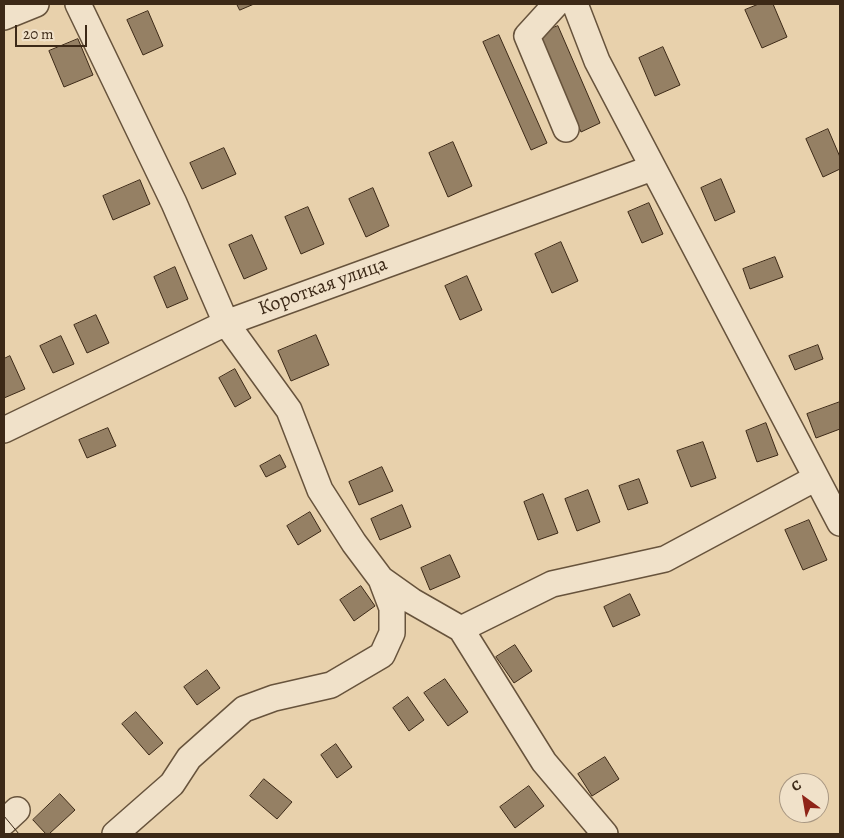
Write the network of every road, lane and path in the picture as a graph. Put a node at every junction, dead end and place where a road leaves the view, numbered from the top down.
1 (36, 4) edge
2 (78, 4) edge
3 (556, 4) edge
4 (575, 4) edge
5 (4, 17) edge
6 (566, 129) dead end
7 (652, 168) junction
8 (226, 323) junction
9 (4, 430) edge
10 (816, 478) junction
11 (840, 523) edge
12 (381, 579) junction
13 (461, 629) junction
14 (115, 834) edge
15 (605, 834) edge

1 - 5 street
2 - 8 street
3 - 6 street
4 - 7 street
7 - 8 street, Короткая улица
7 - 10 street
8 - 9 street, Короткая улица
8 - 12 street
10 - 11 street
10 - 13 street
12 - 13 street
12 - 14 street
13 - 15 street

